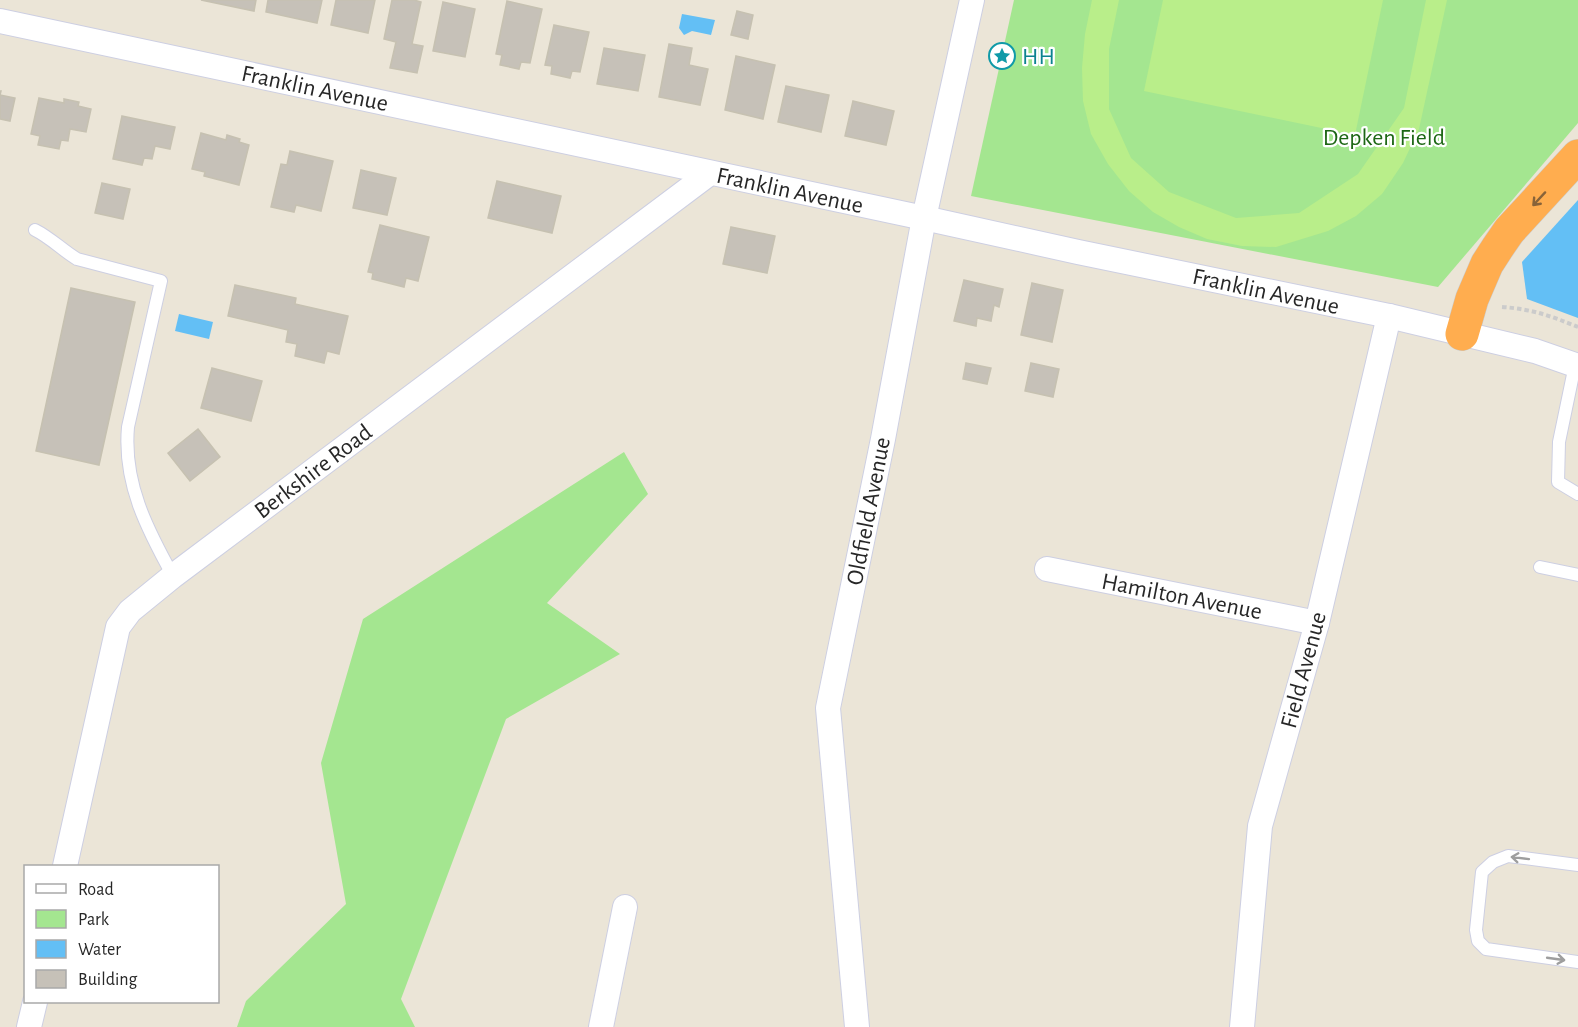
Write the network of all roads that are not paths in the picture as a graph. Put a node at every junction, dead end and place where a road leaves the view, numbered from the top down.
1 (972, 0) edge
2 (0, 21) edge
3 (1578, 156) edge
4 (710, 173) junction
5 (924, 218) junction
6 (35, 230) dead end
7 (1389, 316) junction
8 (1462, 334) junction
9 (1577, 366) edge
10 (1578, 494) edge
11 (1540, 567) dead end
12 (1047, 569) dead end
13 (1578, 575) edge
14 (173, 576) junction
15 (1317, 623) junction
16 (65, 865) edge
17 (1578, 865) edge
18 (625, 907) dead end
19 (1578, 962) edge
20 (35, 1003) edge
21 (29, 1027) edge
22 (601, 1027) edge
23 (857, 1027) edge
24 (1242, 1027) edge

1 - 5 street, Oldfield Avenue
2 - 4 street, Franklin Avenue
3 -> 8 highway
4 - 5 street, Franklin Avenue
4 - 14 street, Berkshire Road
5 - 7 street, Franklin Avenue
5 - 23 street, Oldfield Avenue
6 - 14 lane
7 - 8 street, Franklin Avenue
7 - 15 street, Field Avenue
8 - 9 street, Franklin Avenue
9 - 10 lane
11 - 13 lane
12 - 15 street, Hamilton Avenue
14 - 16 street, Berkshire Road
15 - 24 street, Field Avenue
17 -> 19 lane
18 - 22 street
20 - 21 street

